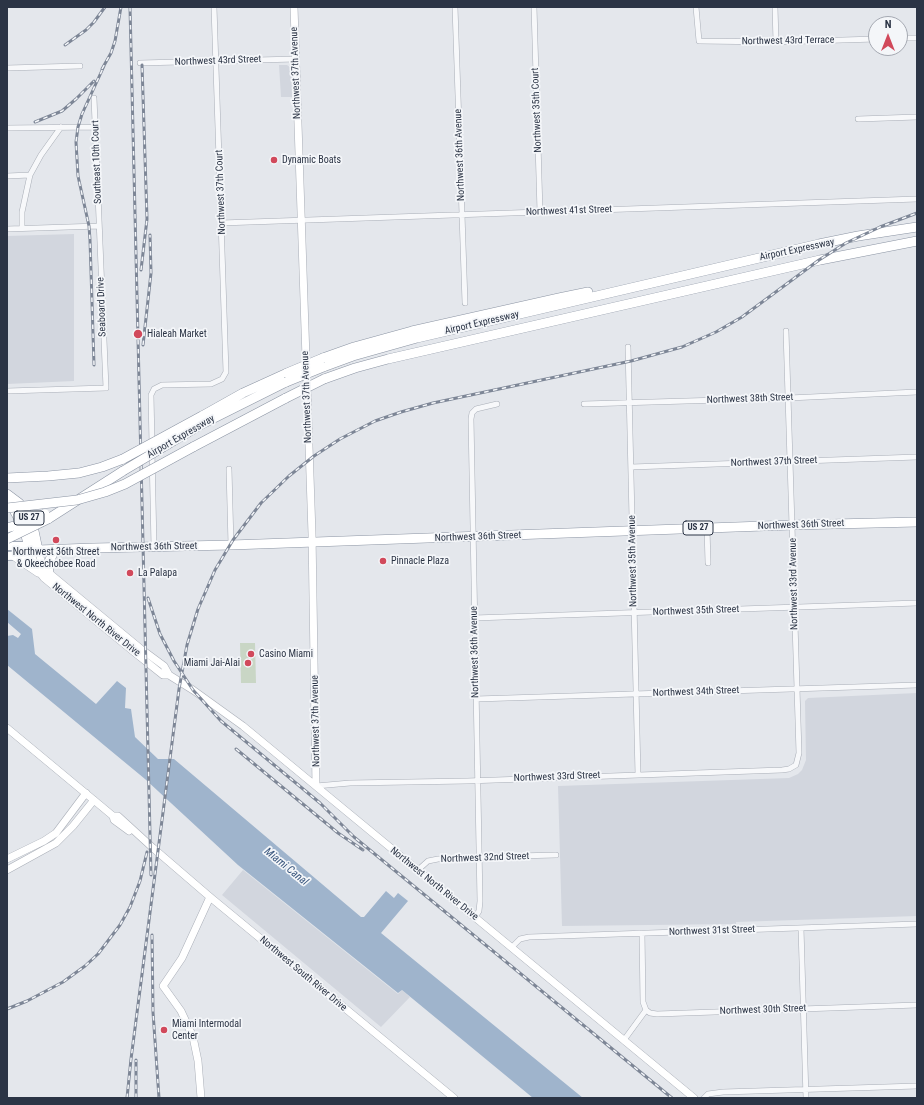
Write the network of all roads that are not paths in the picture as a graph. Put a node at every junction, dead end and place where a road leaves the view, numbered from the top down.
1 (214, 7) edge
2 (294, 7) edge
3 (455, 7) edge
4 (534, 7) edge
5 (696, 7) edge
6 (775, 7) edge
7 (868, 39) edge
8 (776, 42) junction
9 (296, 59) junction
10 (216, 61) junction
11 (140, 63) dead end
12 (80, 66) dead end
13 (7, 68) edge
14 (94, 98) dead end
15 (917, 117) edge
16 (858, 119) dead end
17 (96, 126) junction
18 (7, 128) edge
19 (61, 128) junction
20 (30, 175) junction
21 (7, 176) edge
22 (917, 199) edge
23 (540, 212) junction
24 (462, 214) junction
25 (302, 220) junction
26 (221, 222) junction
27 (99, 226) junction
28 (917, 227) edge
29 (22, 228) junction
30 (7, 229) edge
31 (917, 241) edge
32 (465, 303) dead end
33 (786, 331) dead end
34 (628, 347) dead end
35 (7, 391) edge
36 (917, 392) edge
37 (789, 398) junction
38 (629, 402) junction
39 (497, 404) dead end
40 (584, 404) dead end
41 (202, 420) junction
42 (917, 457) edge
43 (790, 461) junction
44 (631, 466) junction
45 (230, 469) dead end
46 (7, 478) edge
47 (7, 494) edge
48 (7, 503) edge
49 (7, 508) edge
50 (46, 517) junction
51 (917, 522) edge
52 (792, 525) junction
53 (7, 528) edge
54 (707, 528) junction
55 (632, 531) junction
56 (472, 537) junction
57 (7, 539) edge
58 (312, 542) junction
59 (232, 545) junction
60 (7, 546) edge
61 (29, 546) junction
62 (154, 547) junction
63 (55, 549) junction
64 (35, 553) junction
65 (10, 556) edge
66 (708, 563) dead end
67 (45, 573) junction
68 (917, 604) edge
69 (794, 608) junction
70 (634, 613) junction
71 (474, 618) junction
72 (917, 685) edge
73 (797, 688) junction
74 (636, 694) junction
75 (476, 699) junction
76 (7, 728) edge
77 (796, 765) joint
78 (638, 775) junction
79 (478, 780) junction
80 (316, 786) junction
81 (86, 793) junction
82 (94, 800) junction
83 (27, 849) junction
84 (556, 855) dead end
85 (479, 857) junction
86 (31, 858) junction
87 (7, 859) edge
88 (7, 870) edge
89 (418, 870) junction
90 (210, 897) junction
91 (475, 917) junction
92 (917, 924) edge
93 (801, 928) junction
94 (642, 933) junction
95 (512, 947) junction
96 (917, 1005) edge
97 (803, 1009) junction
98 (646, 1010) junction
99 (624, 1040) junction
100 (917, 1086) edge
101 (806, 1089) junction
102 (201, 1098) edge
103 (454, 1098) edge
104 (694, 1098) edge
105 (704, 1098) edge
106 (806, 1098) edge

1 - 10 street, Northwest 37th Court
2 - 9 street, Northwest 37th Avenue
3 - 24 street, Northwest 36th Avenue
4 - 23 street, Northwest 35th Court
5 - 8 street, Northwest 43rd Terrace
6 - 8 street
7 - 8 street, Northwest 43rd Terrace
9 - 10 street, Northwest 43rd Street
9 - 25 street, Northwest 37th Avenue
10 - 11 street, Northwest 43rd Street
10 - 26 street, Northwest 37th Court
12 - 13 street
14 - 17 street, Southeast 10th Court
15 - 16 street
17 - 19 street
17 - 27 street, Southeast 10th Court
18 - 19 street
19 - 20 street
20 - 21 street
20 - 29 street
22 - 23 street, Northwest 41st Street
23 - 24 street, Northwest 41st Street
24 - 25 street, Northwest 41st Street
24 - 32 street, Northwest 36th Avenue
25 - 26 street, Northwest 41st Street
25 - 58 street, Northwest 37th Avenue
26 - 62 street, Northwest 37th Court
27 - 29 street
27 - 35 street, Seaboard Drive
28 - 41 highway, Airport Expressway, bridge
29 - 30 street
31 - 49 highway, Airport Expressway, bridge
33 - 37 street, Northwest 33rd Avenue
34 - 38 street, Northwest 35th Avenue
36 - 37 street, Northwest 38th Street
37 - 38 street, Northwest 38th Street
37 - 43 street, Northwest 33rd Avenue
38 - 40 street, Northwest 38th Street
38 - 44 street, Northwest 35th Avenue
39 - 56 street, Northwest 36th Avenue
41 - 46 highway, bridge
41 - 50 highway, Airport Expressway, bridge
42 - 43 street, Northwest 37th Street
43 - 44 street, Northwest 37th Street
43 - 52 street, Northwest 33rd Avenue
44 - 55 street, Northwest 35th Avenue
45 - 59 street
47 - 64 highway, US 27
48 - 61 highway, US 27
50 - 53 highway, bridge
50 - 57 highway, Airport Expressway, bridge
51 - 52 highway, Northwest 36th Street / US 27
52 - 54 highway, Northwest 36th Street / US 27
52 - 69 street, Northwest 33rd Avenue
54 - 55 highway, Northwest 36th Street / US 27
54 - 66 street
55 - 56 highway, Northwest 36th Street / US 27
55 - 70 street, Northwest 35th Avenue
56 - 58 highway, Northwest 36th Street / US 27
56 - 71 street, Northwest 36th Avenue
58 - 59 highway, Northwest 36th Street / US 27
58 - 80 street, Northwest 37th Avenue
59 - 62 highway, Northwest 36th Street / US 27
60 - 61 main road
61 - 64 highway, US 27
62 - 63 highway, Northwest 36th Street / US 27
63 - 64 highway, Northwest 36th Street / US 27
63 - 67 highway
64 - 65 main road, Northwest 36th Street
64 - 67 street, Northwest North River Drive
65 - 67 street
67 - 80 street, Northwest North River Drive
68 - 69 street, Northwest 35th Street
69 - 70 street, Northwest 35th Street
69 - 73 street, Northwest 33rd Avenue
70 - 71 street, Northwest 35th Street
70 - 74 street, Northwest 35th Avenue
71 - 75 street, Northwest 36th Avenue
72 - 73 street, Northwest 34th Street
73 - 74 street, Northwest 34th Street
73 - 77 street, Northwest 33rd Avenue
74 - 75 street, Northwest 34th Street
74 - 78 street, Northwest 35th Avenue
75 - 79 street, Northwest 36th Avenue
76 - 81 street, Northwest South River Drive
77 - 78 street, Northwest 33rd Street
78 - 79 street, Northwest 33rd Street
79 - 80 street, Northwest 33rd Street
79 - 85 street, Northwest 36th Avenue
80 - 89 street, Northwest North River Drive
81 - 82 street, Northwest South River Drive
81 - 83 street
82 - 86 street
82 - 90 street, Northwest South River Drive
83 - 86 street
83 - 87 street
84 - 85 street, Northwest 32nd Street
85 - 89 street, Northwest 32nd Street
85 - 91 street, Northwest 36th Avenue
86 - 88 street
89 - 91 street, Northwest North River Drive
90 - 102 street
90 - 103 street, Northwest South River Drive
91 - 95 street, Northwest North River Drive
92 - 93 street, Northwest 31st Street
93 - 94 street, Northwest 31st Street
93 - 97 street
94 - 95 street, Northwest 31st Street
94 - 98 street
95 - 99 street, Northwest North River Drive
96 - 97 street, Northwest 30th Street
97 - 98 street, Northwest 30th Street
97 - 101 street
98 - 99 street
99 - 104 street, Northwest North River Drive
100 - 101 street
101 - 105 street
101 - 106 street

